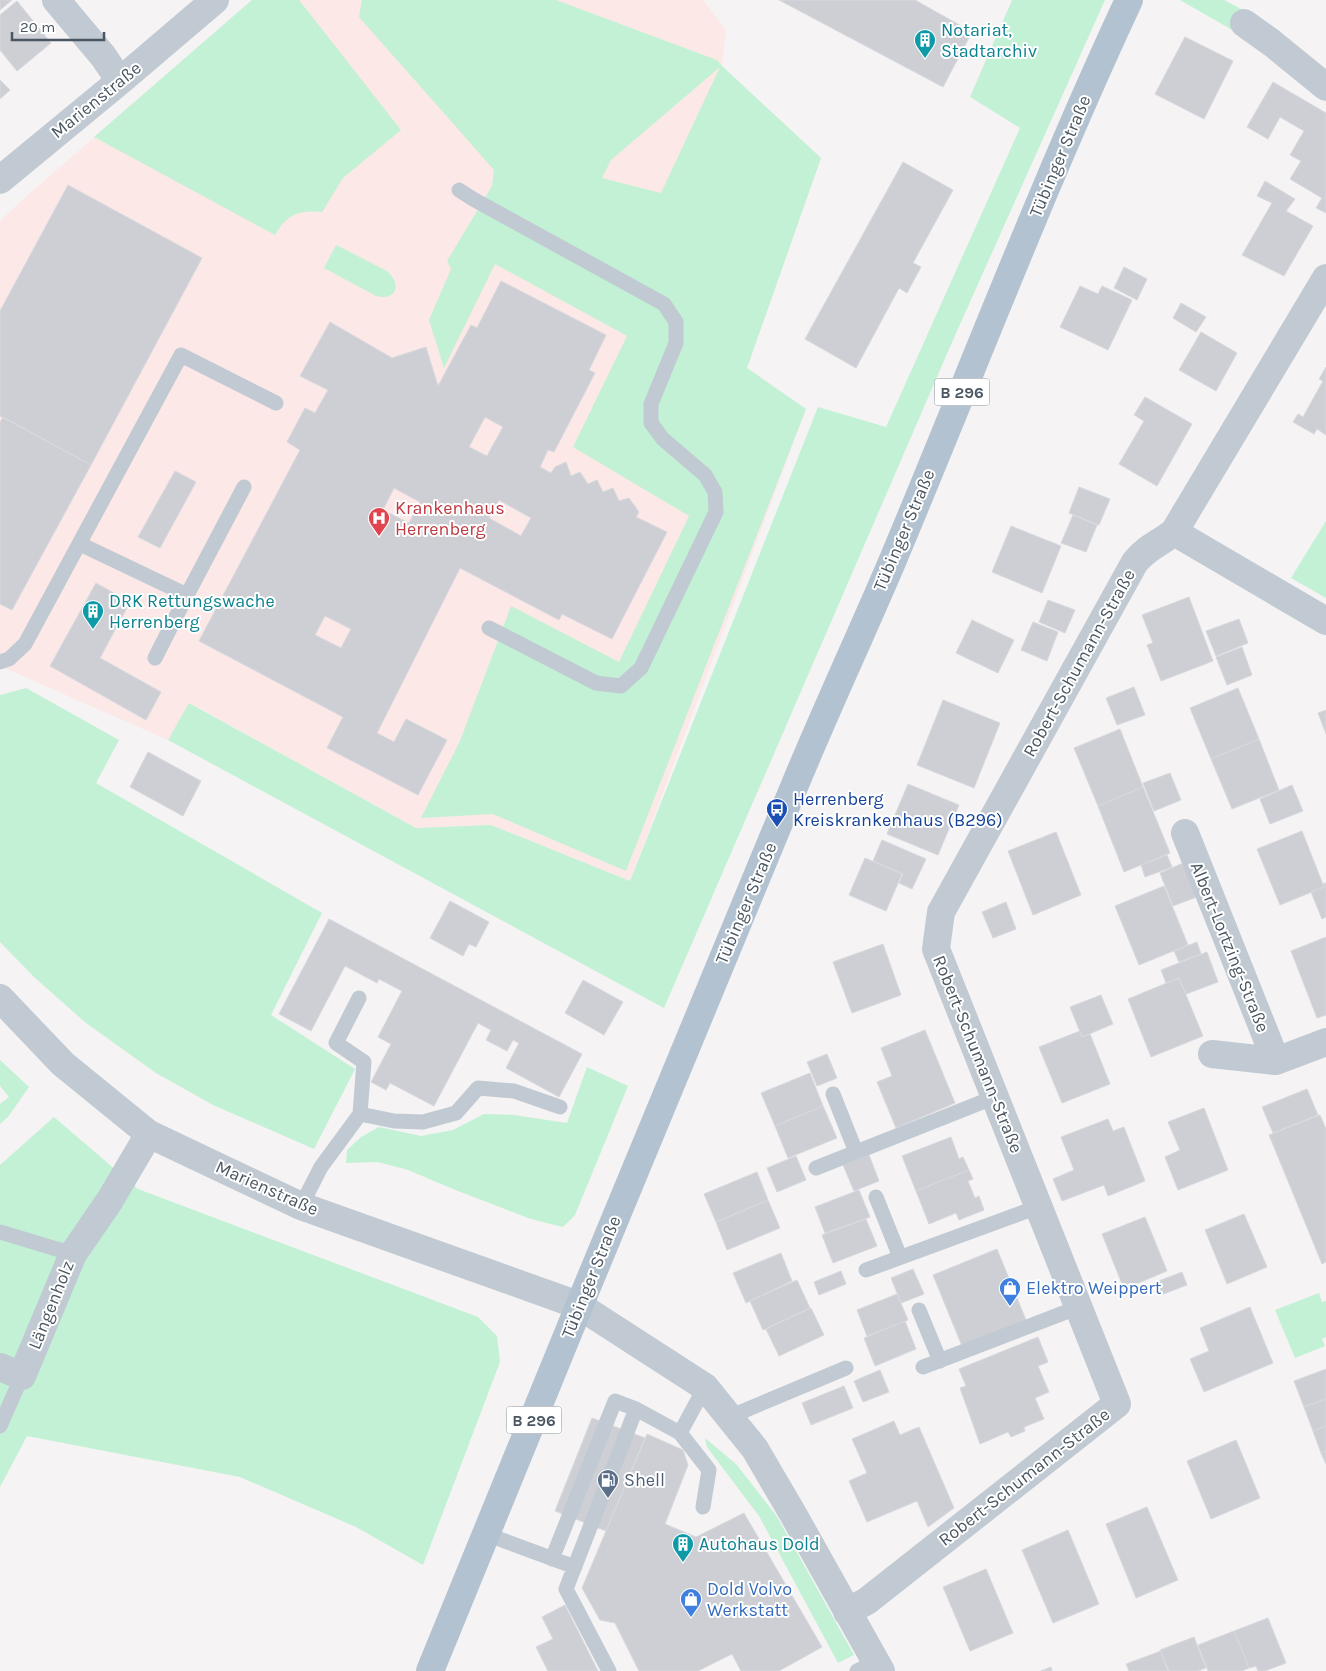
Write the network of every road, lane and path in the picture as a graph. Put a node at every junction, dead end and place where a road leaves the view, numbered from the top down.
1 (56, 0) edge
2 (215, 0) edge
3 (1129, 0) edge
4 (1244, 23) dead end
5 (120, 81) junction
6 (1326, 86) edge
7 (0, 180) edge
8 (459, 190) dead end
9 (1326, 278) edge
10 (276, 403) dead end
11 (244, 487) dead end
12 (1174, 532) junction
13 (80, 544) junction
14 (187, 595) junction
15 (1326, 621) edge
16 (489, 628) dead end
17 (155, 658) dead end
18 (0, 662) edge
19 (1185, 833) dead end
20 (0, 998) edge
21 (360, 998) dead end
22 (1326, 1042) edge
23 (1212, 1054) dead end
24 (1276, 1061) junction
25 (833, 1094) dead end
26 (995, 1097) junction
27 (560, 1107) dead end
28 (360, 1114) junction
29 (149, 1134) junction
30 (856, 1152) junction
31 (816, 1168) dead end
32 (876, 1198) dead end
33 (301, 1206) junction
34 (1038, 1207) junction
35 (0, 1232) edge
36 (73, 1254) junction
37 (900, 1258) junction
38 (866, 1270) dead end
39 (578, 1305) junction
40 (1078, 1307) junction
41 (919, 1310) dead end
42 (940, 1361) junction
43 (923, 1367) dead end
44 (846, 1368) dead end
45 (11, 1371) edge
46 (705, 1387) junction
47 (636, 1409) junction
48 (729, 1417) junction
49 (0, 1426) edge
50 (680, 1433) junction
51 (703, 1507) dead end
52 (486, 1534) junction
53 (552, 1559) junction
54 (575, 1567) junction
55 (847, 1612) junction
56 (871, 1668) edge
57 (430, 1671) edge
58 (609, 1671) edge

1 - 5 street
2 - 5 street, Marienstraße
3 - 39 main road, Tübinger Straße / B 296
4 - 6 street
5 - 7 street, Marienstraße
8 - 16 lane
9 - 12 street, Robert-Schumann-Straße
10 - 13 lane
11 - 14 lane
12 - 15 street
12 - 26 street, Robert-Schumann-Straße
13 - 14 lane
13 - 18 lane
14 - 17 lane
19 - 24 street, Albert-Lortzing-Straße
20 - 29 street, Marienstraße
21 - 28 lane
22 - 24 street, Albert-Lortzing-Straße
23 - 24 street, Albert-Lortzing-Straße
25 - 30 lane
26 - 30 lane
26 - 34 street, Robert-Schumann-Straße
27 - 28 lane
28 - 33 lane
29 - 33 street, Marienstraße
29 - 36 street
30 - 31 lane
32 - 37 lane
33 - 39 street, Marienstraße
34 - 37 lane
34 - 40 street, Robert-Schumann-Straße
35 - 36 lane, Längenholz
36 - 45 street, Längenholz
37 - 38 lane
39 - 46 street, Marienstraße
39 - 52 main road, Tübinger Straße / B 296
40 - 42 lane
40 - 55 street, Robert-Schumann-Straße
41 - 42 lane
42 - 43 lane
44 - 48 lane
45 - 49 lane
46 - 48 street, Marienstraße
46 - 50 lane
47 - 50 lane
47 - 53 lane
47 - 54 lane
48 - 55 street, Marienstraße
50 - 51 lane
52 - 53 lane
52 - 57 main road, Tübinger Straße / B 296
53 - 54 lane
54 - 58 lane
55 - 56 street, Marienstraße

